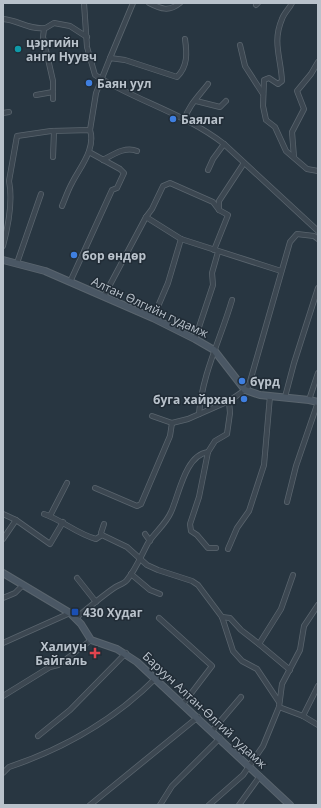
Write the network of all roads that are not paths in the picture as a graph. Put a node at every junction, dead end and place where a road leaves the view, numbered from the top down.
1 (84, 3) edge
2 (133, 3) edge
3 (150, 3) edge
4 (180, 3) edge
5 (292, 3) edge
6 (3, 19) edge
7 (45, 28) junction
8 (87, 37) junction
9 (184, 39) dead end
10 (240, 45) dead end
11 (110, 58) junction
12 (318, 62) edge
13 (100, 78) junction
14 (208, 84) dead end
15 (53, 92) junction
16 (263, 94) junction
17 (36, 95) dead end
18 (53, 99) dead end
19 (196, 101) junction
20 (226, 101) dead end
21 (8, 112) dead end
22 (3, 113) edge
23 (184, 120) junction
24 (90, 130) junction
25 (54, 131) junction
26 (224, 144) junction
27 (137, 151) dead end
28 (89, 152) junction
29 (53, 157) dead end
30 (294, 157) junction
31 (103, 160) junction
32 (244, 163) junction
33 (208, 170) dead end
34 (318, 171) edge
35 (41, 194) dead end
36 (62, 206) dead end
37 (219, 210) junction
38 (146, 218) junction
39 (318, 231) edge
40 (180, 239) junction
41 (318, 239) edge
42 (3, 246) edge
43 (216, 251) junction
44 (3, 260) edge
45 (17, 262) junction
46 (281, 271) junction
47 (70, 282) junction
48 (318, 288) edge
49 (104, 296) junction
50 (232, 300) dead end
51 (152, 318) junction
52 (194, 339) junction
53 (214, 350) junction
54 (318, 373) edge
55 (245, 390) junction
56 (270, 396) junction
57 (285, 397) junction
58 (229, 400) junction
59 (309, 400) junction
60 (318, 402) edge
61 (199, 414) junction
62 (152, 416) dead end
63 (172, 423) junction
64 (208, 452) junction
65 (67, 483) dead end
66 (95, 488) dead end
67 (287, 502) dead end
68 (3, 514) edge
69 (44, 514) dead end
70 (50, 516) junction
71 (16, 520) junction
72 (63, 522) junction
73 (104, 524) dead end
74 (145, 534) dead end
75 (102, 535) junction
76 (3, 539) edge
77 (150, 541) junction
78 (216, 548) dead end
79 (228, 549) dead end
80 (141, 558) junction
81 (172, 569) dead end
82 (164, 572) junction
83 (3, 573) edge
84 (131, 574) junction
85 (293, 575) dead end
86 (77, 578) dead end
87 (23, 585) junction
88 (160, 594) dead end
89 (3, 598) edge
90 (96, 602) junction
91 (318, 605) edge
92 (70, 613) junction
93 (222, 617) junction
94 (76, 618) junction
95 (159, 618) dead end
96 (91, 640) junction
97 (3, 643) edge
98 (259, 644) junction
99 (126, 653) junction
100 (290, 670) junction
101 (156, 678) junction
102 (318, 686) edge
103 (3, 696) edge
104 (241, 697) dead end
105 (183, 704) junction
106 (279, 704) junction
107 (303, 716) junction
108 (198, 717) junction
109 (318, 725) edge
110 (212, 731) junction
111 (38, 736) dead end
112 (220, 738) junction
113 (249, 766) junction
114 (3, 773) edge
115 (260, 776) junction
116 (90, 805) edge
117 (160, 805) edge
118 (209, 805) edge
119 (240, 805) edge
120 (290, 805) edge

1 - 8 street
2 - 11 street
3 - 4 street
5 - 16 street
6 - 7 street
7 - 8 street
7 - 15 street
8 - 13 street
9 - 11 street
10 - 16 street
11 - 13 street
12 - 30 street
13 - 23 street
13 - 24 street
14 - 19 street
15 - 17 street
15 - 18 street
16 - 30 street
19 - 20 street
19 - 23 street
21 - 22 street
23 - 26 street
24 - 25 street
24 - 28 street
25 - 29 street
25 - 42 street
26 - 32 street
26 - 33 street
27 - 31 street
28 - 31 street
28 - 36 street
30 - 34 street
31 - 47 street
32 - 37 street
32 - 39 street
35 - 45 street
37 - 38 street
37 - 43 street
38 - 40 street
38 - 49 street
40 - 43 street
40 - 51 street
41 - 46 street
43 - 46 street
43 - 52 street
44 - 45 main road, Алтан Өлгийн гудамж
45 - 47 main road, Алтан Өлгийн гудамж
46 - 55 street
47 - 49 main road, Алтан Өлгийн гудамж
48 - 57 street
49 - 51 main road, Алтан Өлгийн гудамж
50 - 53 street
51 - 52 main road, Алтан Өлгийн гудамж
52 - 53 main road, Алтан Өлгийн гудамж
53 - 55 main road, Алтан Өлгийн гудамж
53 - 61 street
54 - 59 street
55 - 56 main road
55 - 58 street
56 - 57 main road
56 - 79 street
57 - 59 main road
58 - 61 street
58 - 64 street
59 - 60 main road
60 - 67 street
61 - 63 street
62 - 63 street
63 - 66 street
64 - 77 street
64 - 78 street
65 - 70 street
68 - 71 street
69 - 70 street
70 - 72 street
71 - 72 street
71 - 76 street
72 - 75 street
73 - 75 street
74 - 77 street
75 - 80 street
77 - 80 street
80 - 82 street
80 - 84 street
81 - 82 street
82 - 93 street
83 - 87 main road
84 - 88 street
84 - 90 street
85 - 98 street
86 - 90 street
87 - 89 street
87 - 92 main road
90 - 94 street
91 - 100 street
92 - 94 main road
92 - 97 street
93 - 98 street
93 - 106 street
94 - 96 main road
95 - 105 street
96 - 99 main road, Баруун Алтан-Өлгий гудамж
96 - 103 street
98 - 100 street
99 - 101 main road, Баруун Алтан-Өлгий гудамж
99 - 111 street
100 - 106 street
101 - 105 main road, Баруун Алтан-Өлгий гудамж
101 - 114 street
102 - 107 street
104 - 110 street
105 - 108 main road, Баруун Алтан-Өлгий гудамж
106 - 107 street
106 - 113 street
107 - 109 street
108 - 110 main road, Баруун Алтан-Өлгий гудамж
108 - 116 street
110 - 112 main road, Баруун Алтан-Өлгий гудамж
112 - 113 main road, Баруун Алтан-Өлгий гудамж
112 - 117 street
113 - 115 main road, Баруун Алтан-Өлгий гудамж
113 - 118 street
115 - 119 street
115 - 120 main road, Баруун Алтан-Өлгий гудамж

